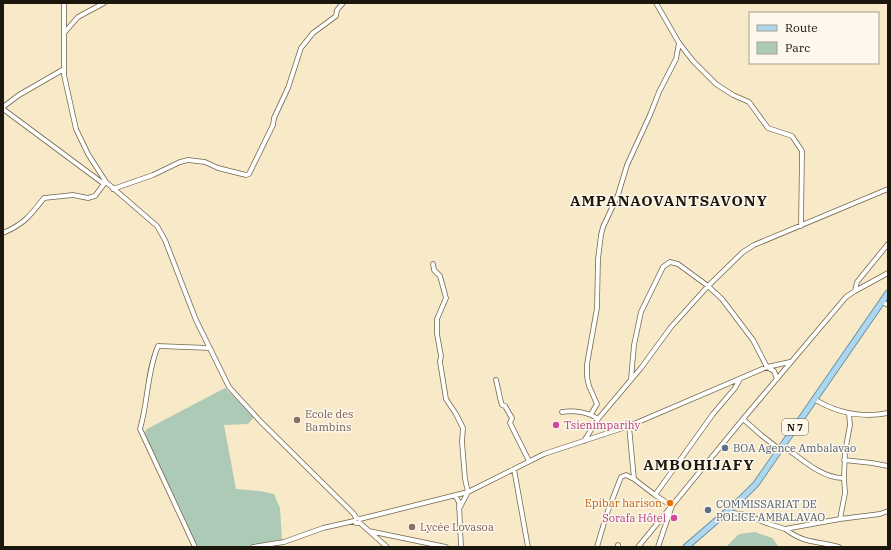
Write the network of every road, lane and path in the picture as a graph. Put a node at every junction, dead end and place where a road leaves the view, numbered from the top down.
1 (64, 3) edge
2 (104, 3) edge
3 (343, 3) edge
4 (656, 3) edge
5 (64, 33) junction
6 (679, 44) junction
7 (64, 69) junction
8 (3, 108) edge
9 (105, 183) junction
10 (113, 189) junction
11 (888, 189) edge
12 (801, 226) junction
13 (3, 233) edge
14 (888, 244) edge
15 (433, 264) dead end
16 (888, 273) edge
17 (708, 286) junction
18 (855, 291) junction
19 (888, 293) edge
20 (882, 302) junction
21 (888, 304) edge
22 (210, 348) junction
23 (790, 362) junction
24 (767, 367) junction
25 (740, 379) junction
26 (777, 379) junction
27 (496, 380) dead end
28 (630, 380) junction
29 (814, 399) junction
30 (562, 412) dead end
31 (888, 413) edge
32 (592, 414) junction
33 (850, 414) junction
34 (598, 419) junction
35 (743, 419) junction
36 (629, 426) junction
37 (584, 441) junction
38 (781, 447) junction
39 (844, 460) junction
40 (529, 461) junction
41 (888, 466) edge
42 (514, 469) junction
43 (844, 478) junction
44 (634, 480) junction
45 (468, 492) junction
46 (656, 495) junction
47 (455, 496) junction
48 (672, 506) junction
49 (458, 509) junction
50 (888, 511) edge
51 (727, 512) junction
52 (840, 519) junction
53 (358, 520) junction
54 (785, 529) junction
55 (369, 531) junction
56 (195, 547) edge
57 (253, 547) edge
58 (387, 547) edge
59 (446, 547) edge
60 (461, 547) edge
61 (528, 547) edge
62 (597, 547) edge
63 (638, 547) edge
64 (658, 547) edge
65 (686, 547) edge
66 (839, 547) edge

1 - 5 street
2 - 5 street
3 - 10 street
4 - 6 street
5 - 7 street
6 - 12 street
6 - 32 street
7 - 8 street
7 - 9 street
8 - 9 street
9 - 10 street
9 - 13 street
10 - 22 street
11 - 12 street
12 - 17 street
14 - 18 street
15 - 45 street
16 - 18 street
17 - 24 street
17 - 28 street
17 - 28 street
18 - 23 street
19 - 20 main road, N 7
20 - 21 street
20 - 29 main road, N 7
22 - 53 street
22 - 56 street
23 - 24 street
23 - 26 street
24 - 25 street
24 - 26 street
25 - 36 street
25 - 46 street
26 - 35 street
27 - 40 street
28 - 34 street
29 - 33 street
29 - 38 main road, N 7
30 - 32 street
31 - 33 street
32 - 34 street
33 - 39 street
34 - 37 street
35 - 38 street
35 - 48 street
36 - 37 street
36 - 44 street
37 - 40 street
38 - 43 street
38 - 51 main road, N 7
39 - 41 street
39 - 43 street
40 - 42 street
42 - 45 street
42 - 61 street
43 - 52 street
44 - 46 street
44 - 62 street
45 - 47 street
45 - 49 street
46 - 48 street
47 - 49 street
47 - 53 street
48 - 63 street
48 - 64 street
49 - 60 street
50 - 52 street
51 - 54 street
51 - 65 main road, N 7
52 - 54 street
53 - 55 street
53 - 57 street
54 - 66 street
55 - 58 street
55 - 59 street

